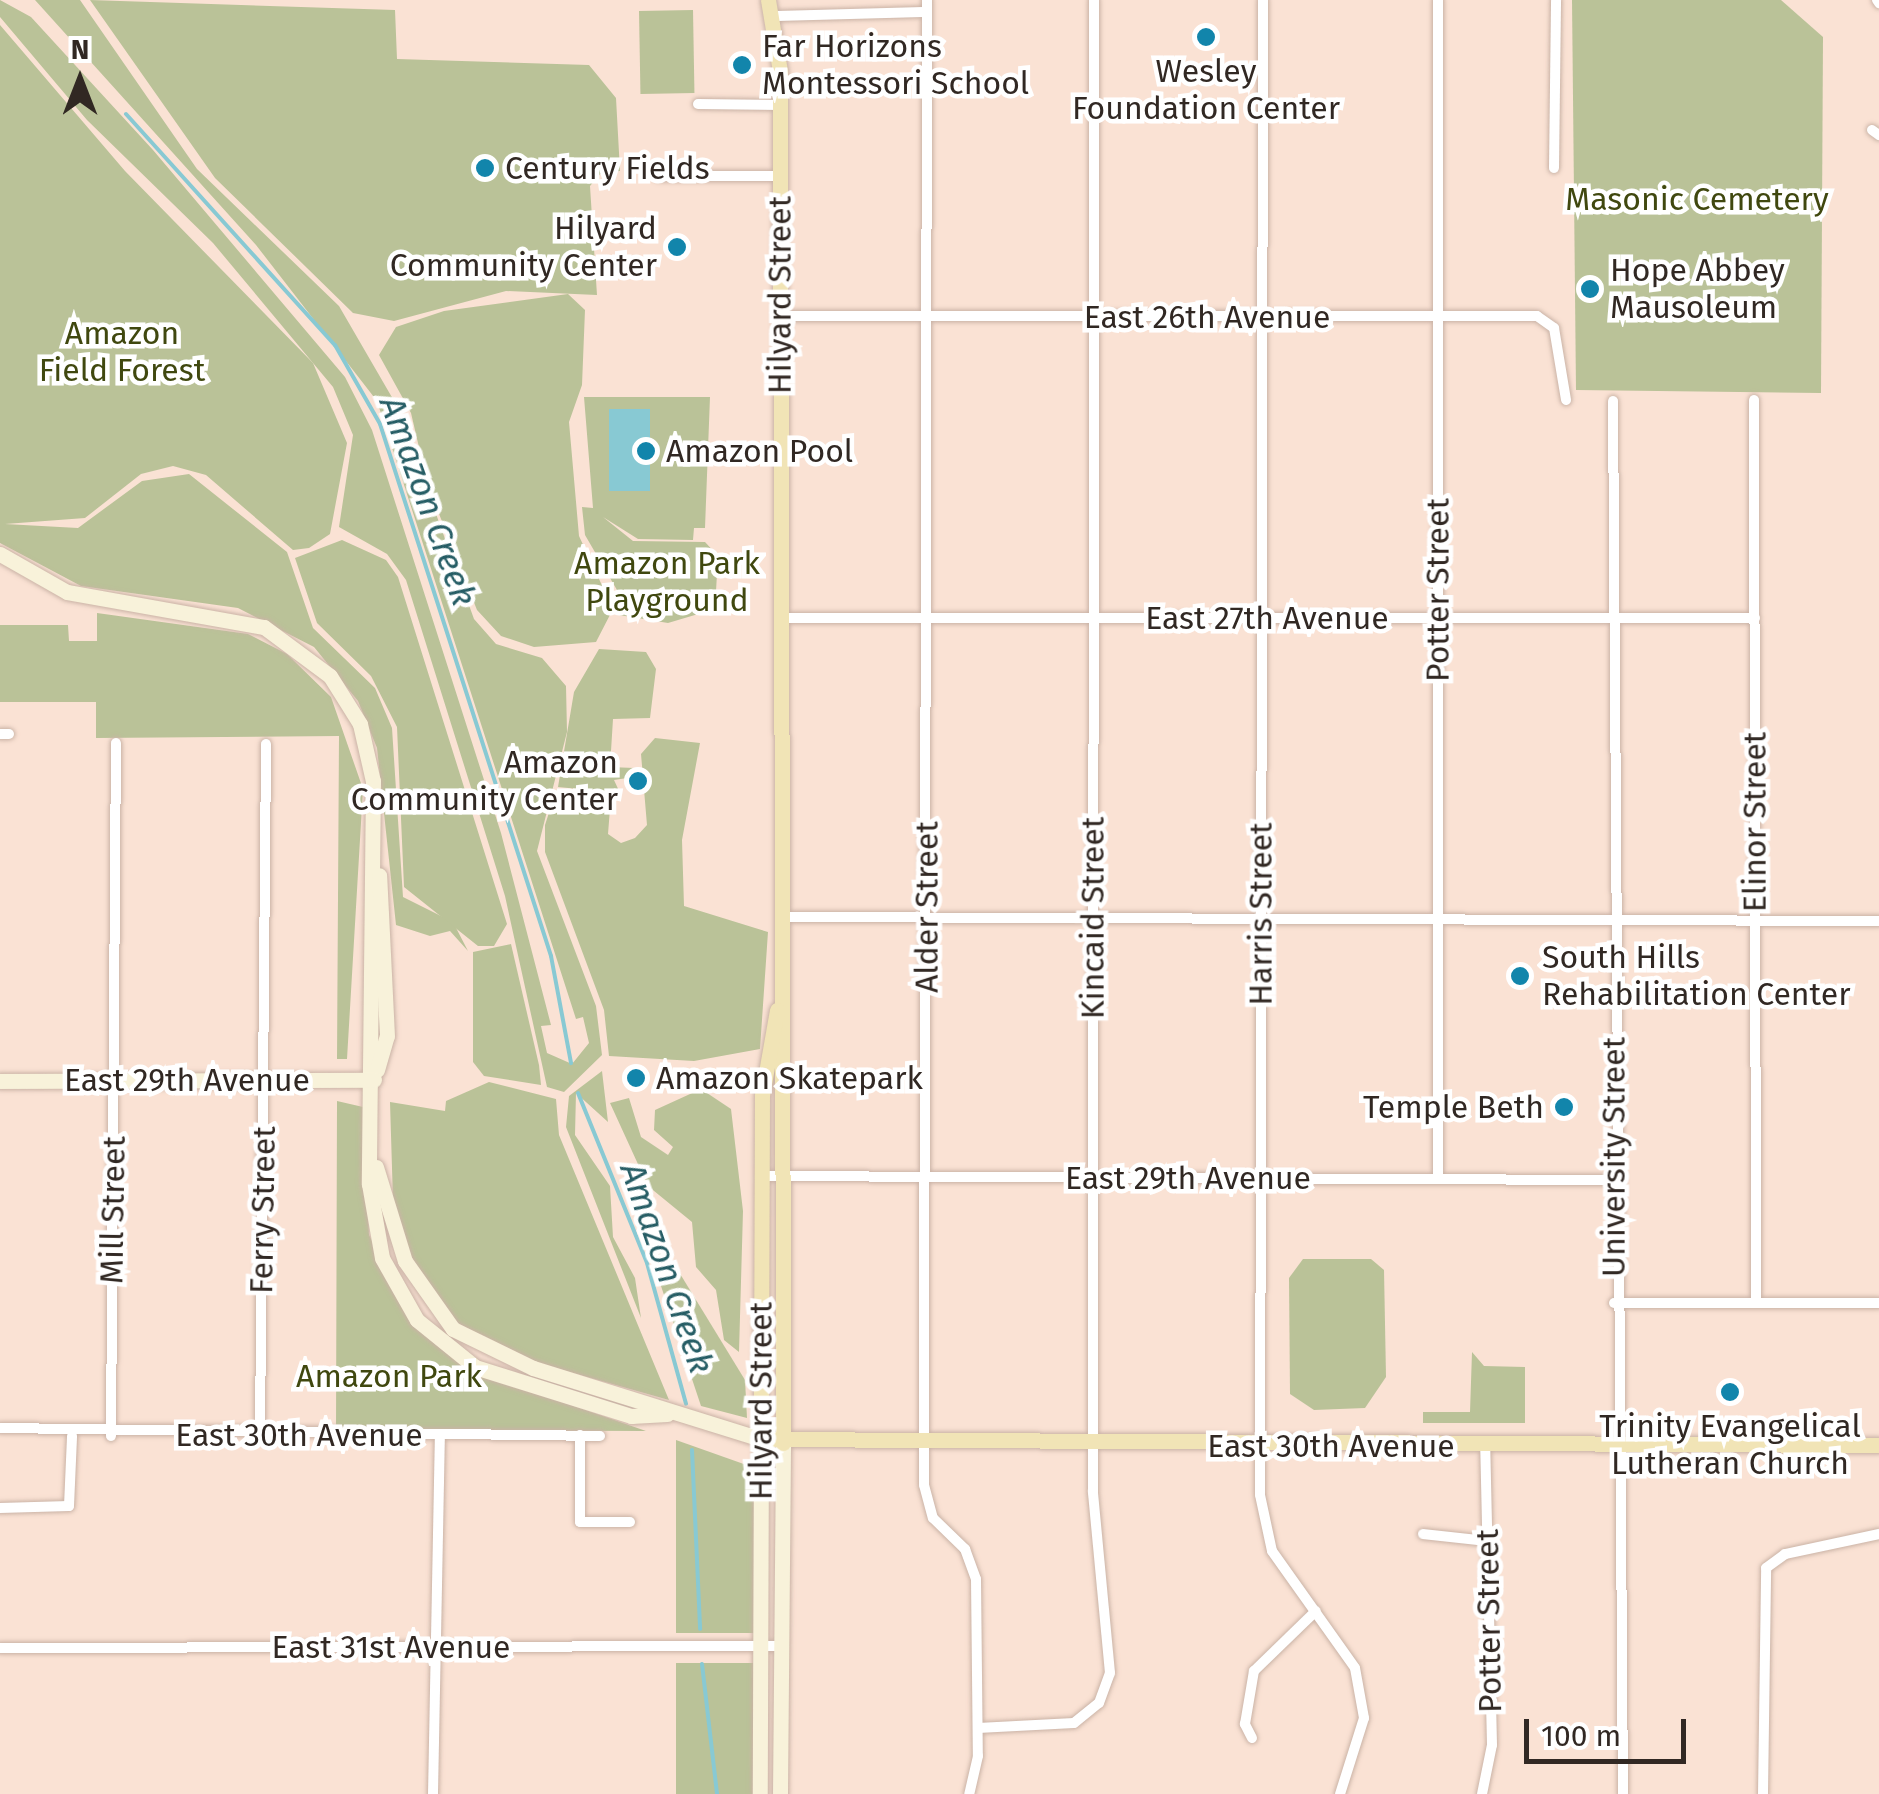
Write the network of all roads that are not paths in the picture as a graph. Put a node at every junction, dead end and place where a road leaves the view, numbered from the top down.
1 (1094, 0) edge
2 (1264, 0) edge
3 (1438, 0) edge
4 (1556, 0) edge
5 (927, 6) edge
6 (771, 8) edge
7 (698, 104) dead end
8 (780, 105) junction
9 (1554, 168) dead end
10 (658, 176) dead end
11 (780, 176) junction
12 (780, 316) junction
13 (1438, 316) junction
14 (926, 317) junction
15 (1093, 317) junction
16 (1262, 317) junction
17 (1566, 400) dead end
18 (1754, 400) dead end
19 (1614, 401) dead end
20 (2, 560) edge
21 (780, 618) junction
22 (926, 618) junction
23 (1094, 618) junction
24 (1262, 618) junction
25 (1438, 618) junction
26 (1614, 618) junction
27 (1755, 618) junction
28 (116, 744) dead end
29 (266, 744) dead end
30 (779, 918) junction
31 (927, 918) junction
32 (1093, 918) junction
33 (1261, 918) junction
34 (1438, 918) junction
35 (1612, 919) junction
36 (1879, 920) edge
37 (1756, 921) junction
38 (777, 1010) junction
39 (264, 1079) junction
40 (0, 1080) edge
41 (115, 1080) junction
42 (374, 1080) junction
43 (761, 1176) junction
44 (782, 1176) junction
45 (926, 1177) junction
46 (1092, 1178) junction
47 (1261, 1178) junction
48 (1438, 1179) junction
49 (1614, 1180) junction
50 (1614, 1303) junction
51 (1756, 1303) junction
52 (1879, 1303) edge
53 (0, 1428) edge
54 (440, 1434) junction
55 (580, 1435) junction
56 (72, 1436) junction
57 (111, 1436) junction
58 (260, 1436) junction
59 (600, 1436) dead end
60 (761, 1439) junction
61 (783, 1443) junction
62 (924, 1445) junction
63 (1093, 1445) junction
64 (1614, 1445) junction
65 (1879, 1445) edge
66 (1261, 1446) junction
67 (1485, 1446) junction
68 (0, 1508) edge
69 (630, 1522) dead end
70 (1423, 1534) dead end
71 (1879, 1534) edge
72 (1487, 1540) junction
73 (1316, 1611) junction
74 (760, 1646) junction
75 (782, 1646) junction
76 (436, 1647) junction
77 (0, 1648) edge
78 (978, 1728) junction
79 (1252, 1738) dead end
80 (433, 1794) edge
81 (760, 1794) edge
82 (780, 1794) edge
83 (970, 1794) edge
84 (1340, 1794) edge
85 (1482, 1794) edge
86 (1623, 1794) edge
87 (1763, 1794) edge

1 - 15 street, Kincaid Street
2 - 16 street, Harris Street
3 - 13 street, Potter Street
4 - 9 street
5 - 6 street
5 - 14 street, Alder Street
6 - 8 main road, Hilyard Street
7 - 8 street
8 - 11 main road, Hilyard Street
10 - 11 street
11 - 12 main road, Hilyard Street
12 - 14 street, East 26th Avenue
12 - 21 main road, Hilyard Street
13 - 16 street, East 26th Avenue
13 - 17 street, East 26th Avenue
13 - 25 street, Potter Street
14 - 15 street, East 26th Avenue
14 - 22 street, Alder Street
15 - 16 street, East 26th Avenue
15 - 23 street, Kincaid Street
16 - 24 street, Harris Street
18 - 27 street, Elinor Street
19 - 26 street, University Street
20 - 42 main road
21 - 22 street, East 27th Avenue
21 - 30 main road, Hilyard Street
22 - 23 street, East 27th Avenue
22 - 31 street, Alder Street
23 - 24 street, East 27th Avenue
23 - 32 street, Kincaid Street
24 - 25 street, East 27th Avenue
24 - 33 street, Harris Street
25 - 26 street, East 27th Avenue
25 - 34 street, Potter Street
26 - 27 street, East 27th Avenue
26 - 35 street, University Street
27 - 37 street, Elinor Street
28 - 41 street, Mill Street
29 - 39 street, Ferry Street
30 - 31 street
30 - 38 main road, Hilyard Street
31 - 32 street
31 - 45 street, Alder Street
32 - 33 street
32 - 46 street, Kincaid Street
33 - 34 street
33 - 47 street, Harris Street
34 - 35 street
34 - 48 street, Potter Street
35 - 37 street
35 - 49 street, University Street
36 - 37 street
37 - 51 street, Elinor Street
38 - 43 main road, Hilyard Street
38 - 44 main road, Hilyard Street
39 - 41 main road, East 29th Avenue
39 - 42 main road, East 29th Avenue
39 - 58 street, Ferry Street
40 - 41 main road, East 29th Avenue
41 - 57 street, Mill Street
42 - 60 main road
43 - 44 street, East 29th Avenue
43 - 60 main road, Hilyard Street
44 - 45 street, East 29th Avenue
44 - 61 main road, Hilyard Street
45 - 46 street, East 29th Avenue
45 - 62 street, Alder Street
46 - 47 street, East 29th Avenue
46 - 63 street, Kincaid Street
47 - 48 street, East 29th Avenue
47 - 66 street, Harris Street
48 - 49 street, East 29th Avenue
49 - 50 street, University Street
50 - 51 street
50 - 64 street, University Street
51 - 52 street
53 - 56 street, East 30th Avenue
54 - 55 street, East 30th Avenue
54 - 58 street, East 30th Avenue
54 - 76 street
55 - 59 street, East 30th Avenue
55 - 69 street
56 - 57 street, East 30th Avenue
56 - 68 street
57 - 58 street, East 30th Avenue
60 - 61 main road, East 30th Avenue
60 - 74 main road, Hilyard Street
61 - 62 main road, East 30th Avenue
61 - 75 main road, Hilyard Street
62 - 63 main road, East 30th Avenue
62 - 78 street, Alder Street
63 - 66 main road, East 30th Avenue
63 - 78 street, Kincaid Street
64 - 65 main road, East 30th Avenue
64 - 67 main road, East 30th Avenue
64 - 86 street, University Street
66 - 67 main road, East 30th Avenue
66 - 73 street, Harris Street
67 - 72 street, Potter Street
70 - 72 street
71 - 87 street
72 - 85 street, Potter Street
73 - 79 street
73 - 84 street, Harris Street
74 - 75 street, East 31st Avenue
74 - 76 street, East 31st Avenue
74 - 81 main road, Hilyard Street
75 - 82 main road, Hilyard Street
76 - 77 street, East 31st Avenue
76 - 80 street
78 - 83 street, Alder Street

